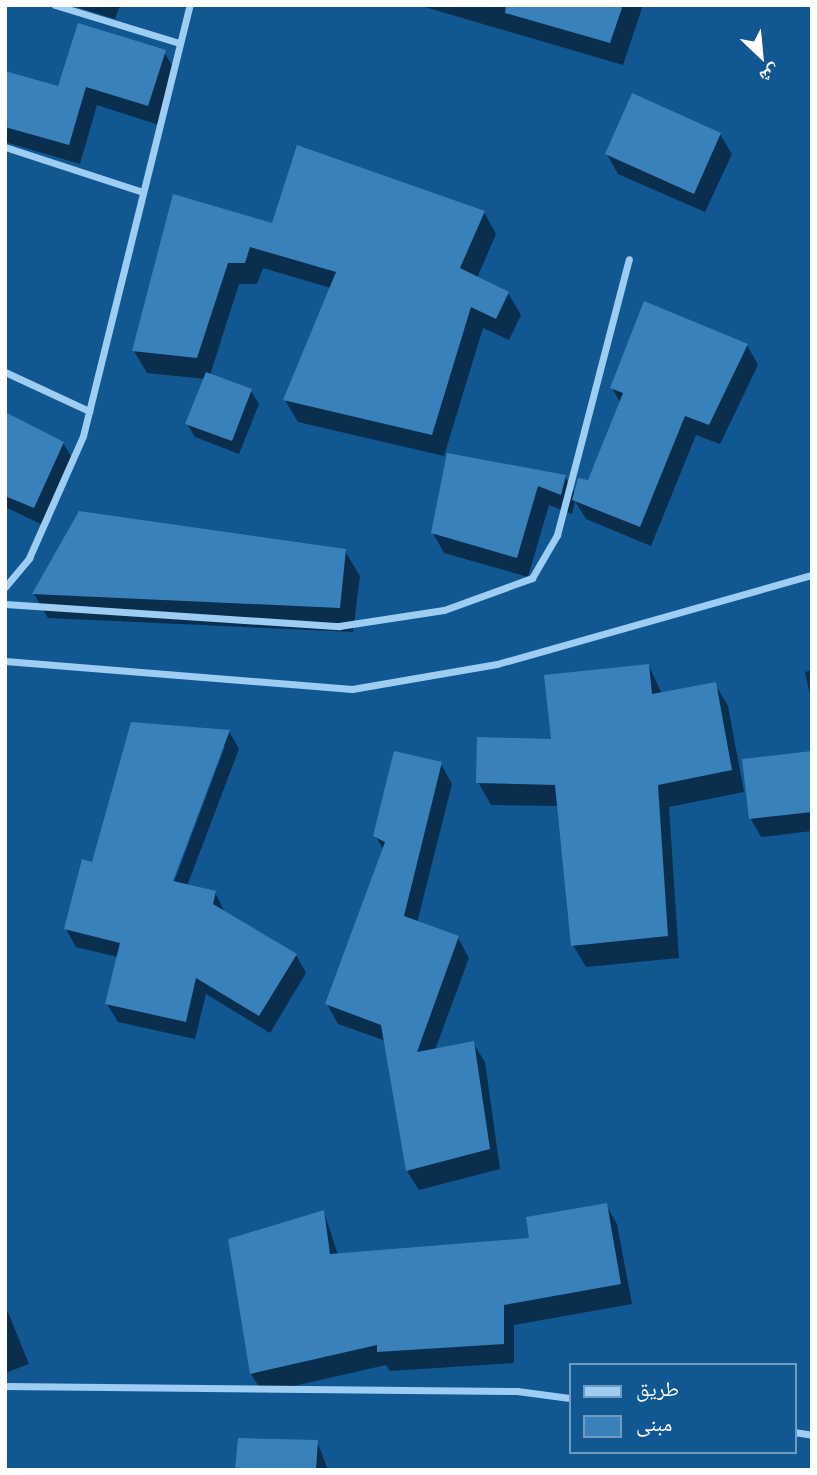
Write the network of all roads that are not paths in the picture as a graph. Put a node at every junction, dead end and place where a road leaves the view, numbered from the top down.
1 (55, 5) edge
2 (190, 5) edge
3 (179, 43) junction
4 (5, 147) edge
5 (143, 192) junction
6 (628, 259) dead end
7 (5, 372) edge
8 (89, 411) junction
9 (812, 576) edge
10 (5, 587) edge
11 (5, 604) edge
12 (5, 661) edge
13 (5, 1386) edge
14 (568, 1398) edge

1 - 3 street
2 - 3 street
3 - 5 street
4 - 5 street
5 - 8 street
6 - 11 street
7 - 8 street
8 - 10 street
9 - 12 street
13 - 14 street

